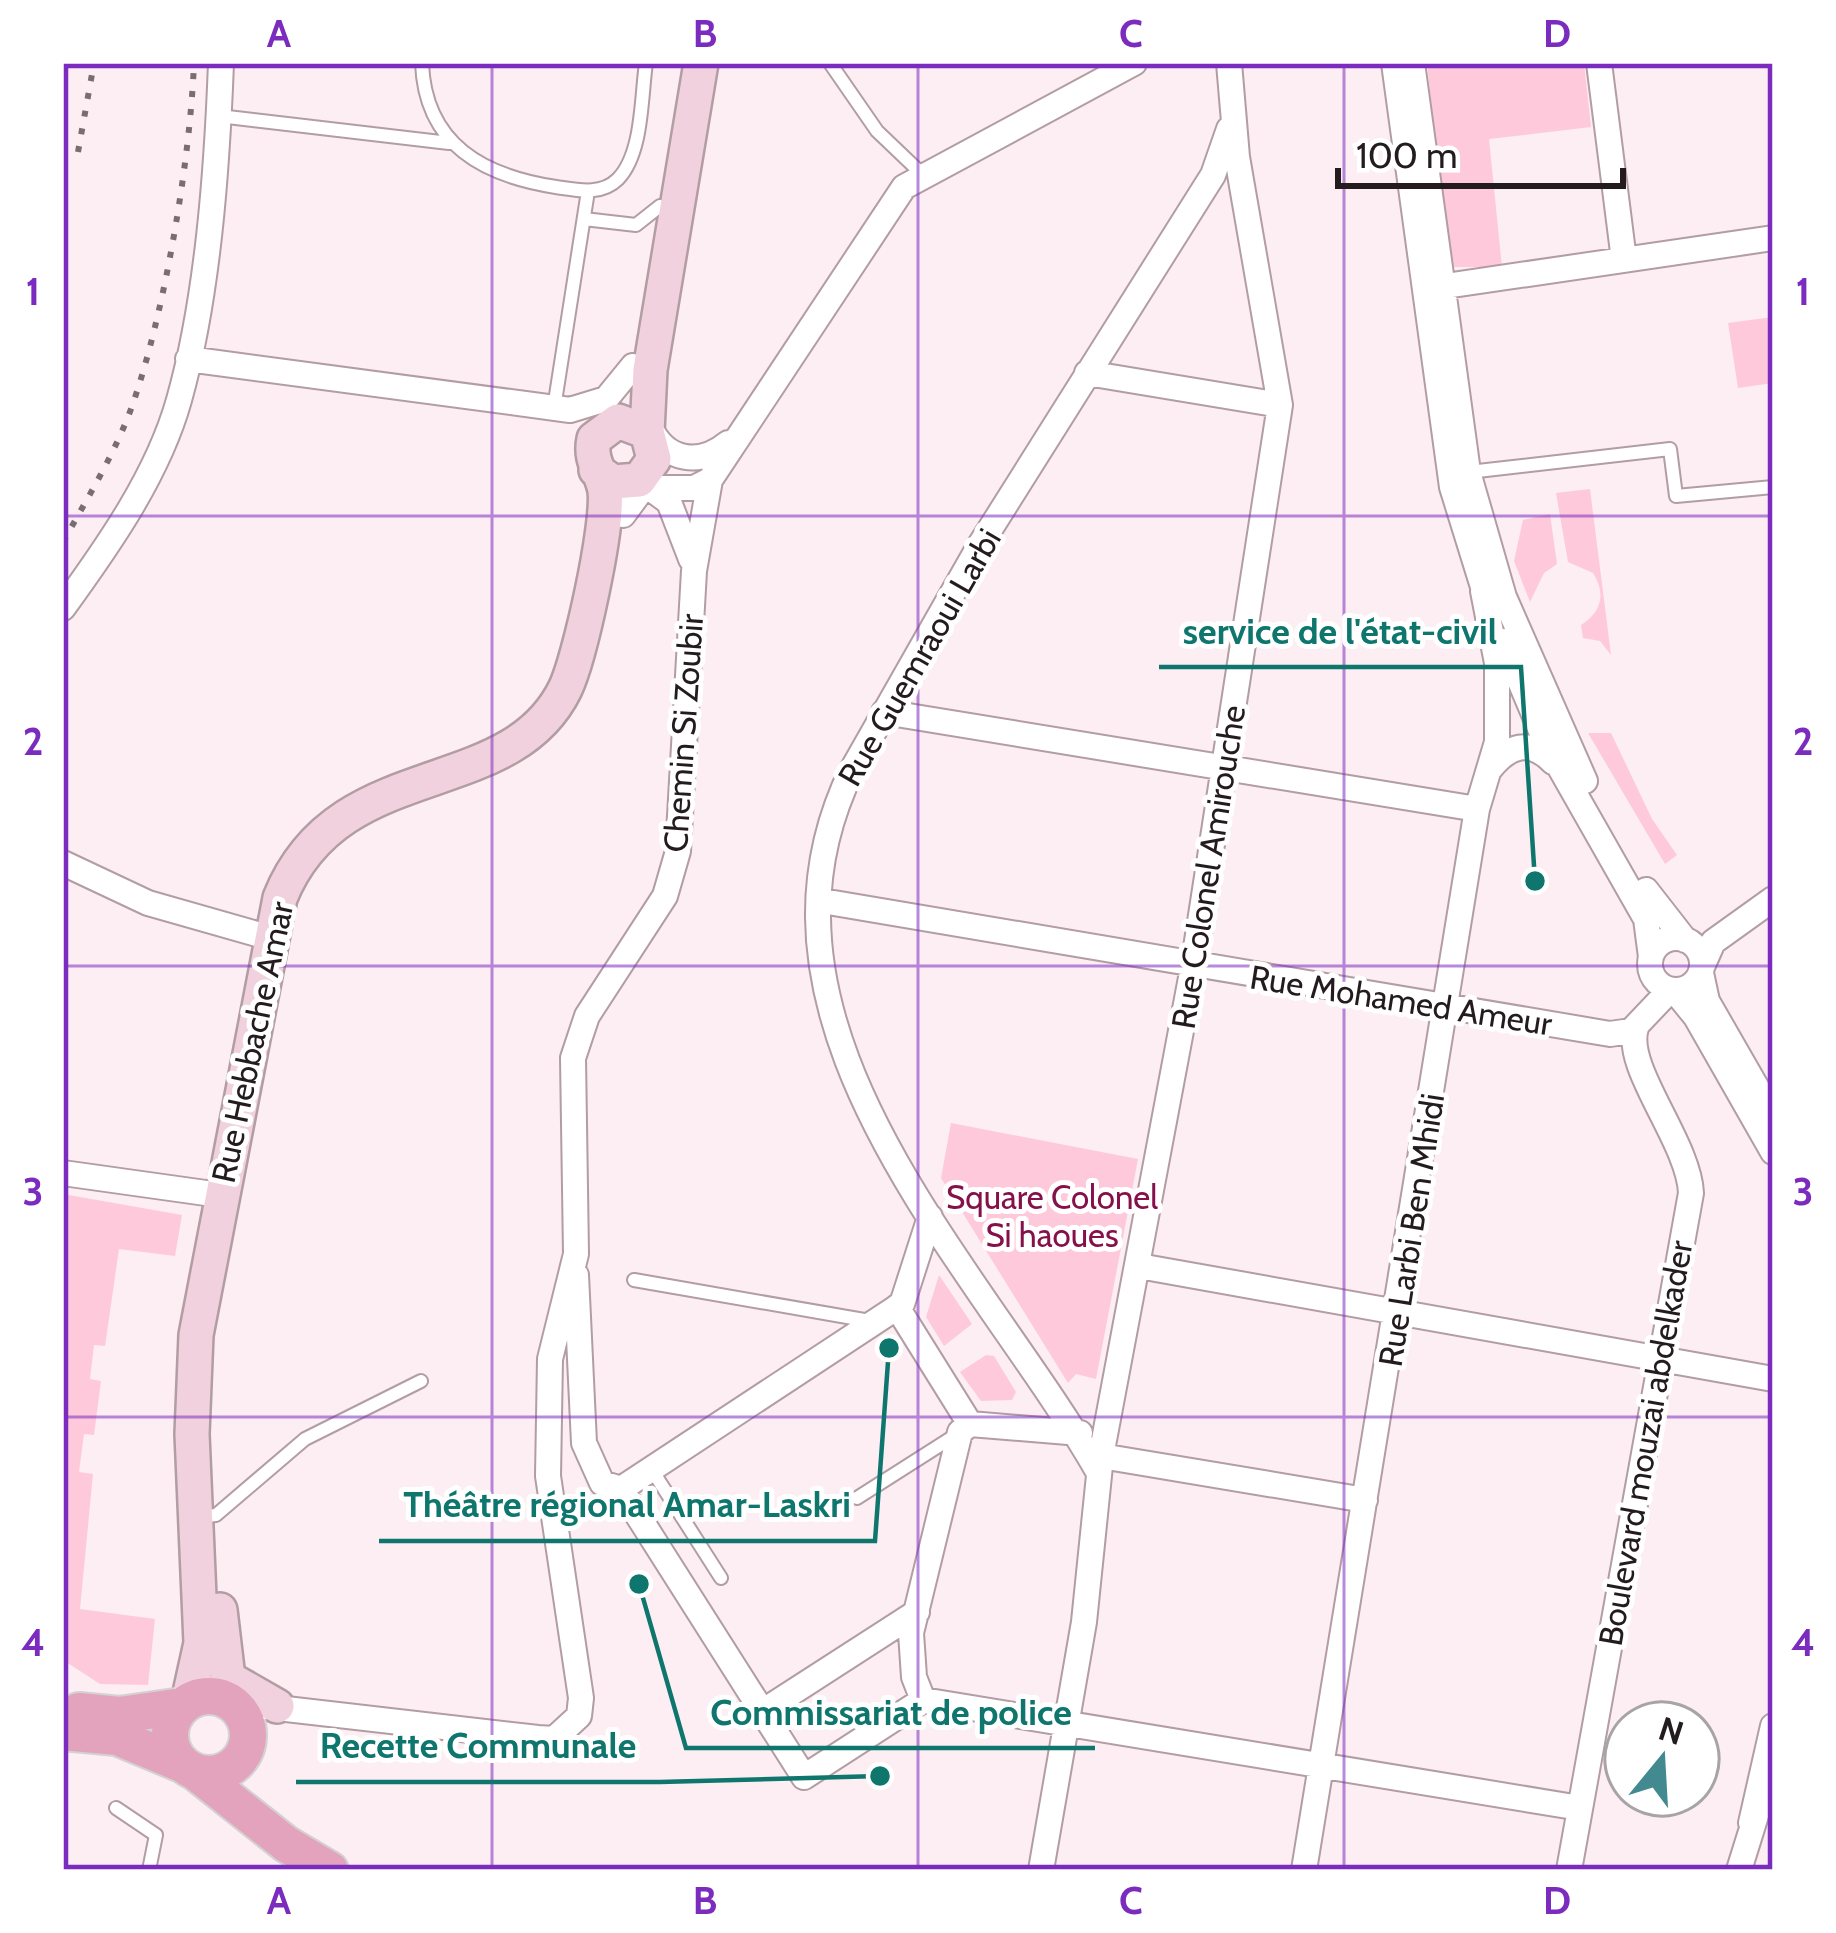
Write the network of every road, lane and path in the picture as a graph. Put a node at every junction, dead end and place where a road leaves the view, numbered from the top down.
1 (221, 63) edge
2 (422, 63) edge
3 (646, 63) edge
4 (683, 63) edge
5 (700, 63) edge
6 (830, 63) edge
7 (1134, 63) edge
8 (1215, 63) edge
9 (1229, 63) edge
10 (1394, 63) edge
11 (1412, 63) edge
12 (1599, 63) edge
13 (219, 116) junction
14 (1232, 117) junction
15 (449, 142) junction
16 (922, 173) junction
17 (588, 191) junction
18 (660, 206) junction
19 (584, 219) junction
20 (1773, 238) edge
21 (1624, 260) junction
22 (1434, 288) junction
23 (188, 358) junction
24 (633, 365) junction
25 (1088, 374) junction
26 (1280, 405) junction
27 (561, 409) junction
28 (658, 438) junction
29 (735, 438) junction
30 (598, 448) junction
31 (1468, 472) junction
32 (641, 483) junction
33 (1773, 487) edge
34 (704, 491) junction
35 (694, 571) junction
36 (1483, 591) junction
37 (63, 608) edge
38 (884, 712) junction
39 (1226, 767) junction
40 (1558, 767) junction
41 (1488, 772) junction
42 (1477, 809) junction
43 (63, 862) edge
44 (1773, 899) edge
45 (822, 901) junction
46 (271, 938) junction
47 (1696, 941) junction
48 (1193, 967) junction
49 (1701, 970) junction
50 (1661, 977) junction
51 (1448, 1006) junction
52 (1696, 1017) junction
53 (1643, 1019) junction
54 (1610, 1034) junction
55 (1636, 1057) junction
56 (1773, 1116) edge
57 (1773, 1152) edge
58 (63, 1173) edge
59 (220, 1195) junction
60 (930, 1217) junction
61 (575, 1254) junction
62 (1139, 1267) junction
63 (634, 1280) dead end
64 (897, 1307) junction
65 (1399, 1312) junction
66 (873, 1322) junction
67 (1658, 1357) junction
68 (1773, 1378) edge
69 (421, 1381) dead end
70 (1109, 1414) junction
71 (965, 1428) junction
72 (1069, 1429) junction
73 (1100, 1464) junction
74 (652, 1470) junction
75 (625, 1488) junction
76 (857, 1498) dead end
77 (1365, 1500) junction
78 (206, 1516) junction
79 (721, 1578) dead end
80 (917, 1612) junction
81 (231, 1696) junction
82 (923, 1700) junction
83 (185, 1704) junction
84 (277, 1706) joint
85 (762, 1712) junction
86 (1066, 1725) junction
87 (1773, 1726) edge
88 (65, 1727) edge
89 (244, 1750) junction
90 (1322, 1766) junction
91 (189, 1768) junction
92 (1773, 1777) edge
93 (116, 1808) dead end
94 (1580, 1808) junction
95 (1748, 1833) junction
96 (1773, 1848) edge
97 (318, 1864) edge
98 (149, 1870) edge
99 (1041, 1870) edge
100 (1304, 1870) edge
101 (1569, 1870) edge
102 (1739, 1870) edge

1 - 13 street
2 - 15 lane
3 - 17 lane
4 - 18 main road, Rue Hebbache Amar
5 - 28 main road
6 - 16 lane
7 - 16 street, Chemin Si Zoubir
8 - 14 street
9 - 14 street
10 - 22 street
11 - 22 street
12 - 21 street
13 - 15 lane
13 - 23 street
14 - 25 street, Rue Guemraoui Larbi
14 - 26 street, Rue Colonel Amirouche
15 - 17 lane
16 - 29 street, Chemin Si Zoubir
17 - 19 lane
18 - 19 lane
18 - 24 main road, Rue Hebbache Amar
19 - 27 lane
20 - 21 street
21 - 22 street
22 - 31 street
22 - 36 street
23 - 27 street
23 - 37 street
24 - 27 street
24 - 30 main road, Rue Hebbache Amar
25 - 26 street
25 - 38 street, Rue Guemraoui Larbi
26 - 39 street, Rue Colonel Amirouche
27 - 30 street
28 - 29 street
28 - 30 main road
28 - 32 main road
28 - 34 street
29 - 34 street, Chemin Si Zoubir
30 - 32 main road
30 - 46 main road, Rue Hebbache Amar
31 - 33 lane
31 - 47 street
32 - 34 street
32 - 35 street
32 - 78 main road, Rue Hebbache Amar
34 - 35 street, Chemin Si Zoubir
35 - 61 street, Chemin Si Zoubir
36 - 40 street
36 - 41 street, Rue Larbi Ben Mhidi
38 - 39 street
38 - 45 street, Rue Guemraoui Larbi
39 - 42 street
39 - 48 street, Rue Colonel Amirouche
40 - 41 street
40 - 50 street
41 - 42 street, Rue Larbi Ben Mhidi
42 - 51 street, Rue Larbi Ben Mhidi
43 - 46 street
44 - 47 street
45 - 48 street, Rue Mohamed Ameur
45 - 60 street, Rue Guemraoui Larbi
46 - 59 main road, Rue Hebbache Amar
47 - 49 street
47 - 50 street
48 - 51 street, Rue Mohamed Ameur
48 - 62 street, Rue Colonel Amirouche
49 - 50 street
49 - 56 street
50 - 52 street
50 - 53 street
51 - 54 street, Rue Mohamed Ameur
51 - 65 street, Rue Larbi Ben Mhidi
52 - 53 street
52 - 57 street
53 - 54 street, Rue Mohamed Ameur
53 - 55 street, Boulevard mouzai abdelkader
54 - 55 street
55 - 67 street, Boulevard mouzai abdelkader
58 - 59 street
59 - 78 main road, Rue Hebbache Amar
60 - 64 street
60 - 72 street, Rue Guemraoui Larbi
61 - 75 street
61 - 84 street, Chemin Si Zoubir
62 - 65 street
62 - 70 street, Rue Colonel Amirouche
63 - 66 lane
64 - 66 street
64 - 71 street
65 - 67 street
65 - 77 street, Rue Larbi Ben Mhidi
66 - 74 street
67 - 68 street
67 - 94 street, Boulevard mouzai abdelkader
69 - 78 lane
70 - 72 street
70 - 73 street, Rue Colonel Amirouche
71 - 72 street
71 - 76 lane
71 - 80 street
72 - 73 street, Rue Guemraoui Larbi
73 - 77 street
73 - 86 street, Rue Colonel Amirouche
74 - 75 street
74 - 79 lane
75 - 85 street
77 - 90 street, Rue Larbi Ben Mhidi
78 - 81 main road, Rue Hebbache Amar
78 - 83 main road, Rue Hebbache Amar
80 - 82 street
80 - 85 street
81 - 83 main road
81 - 84 main road
81 - 89 main road
82 - 85 street
82 - 86 street
83 - 88 main road
83 - 91 main road
86 - 90 street
86 - 99 street, Rue Colonel Amirouche
87 - 95 street
88 - 91 main road
89 - 91 main road
89 - 97 main road
90 - 94 street
90 - 100 street, Rue Larbi Ben Mhidi
91 - 97 main road
92 - 95 street
93 - 98 lane
94 - 101 street, Boulevard mouzai abdelkader
95 - 96 street
95 - 102 street

